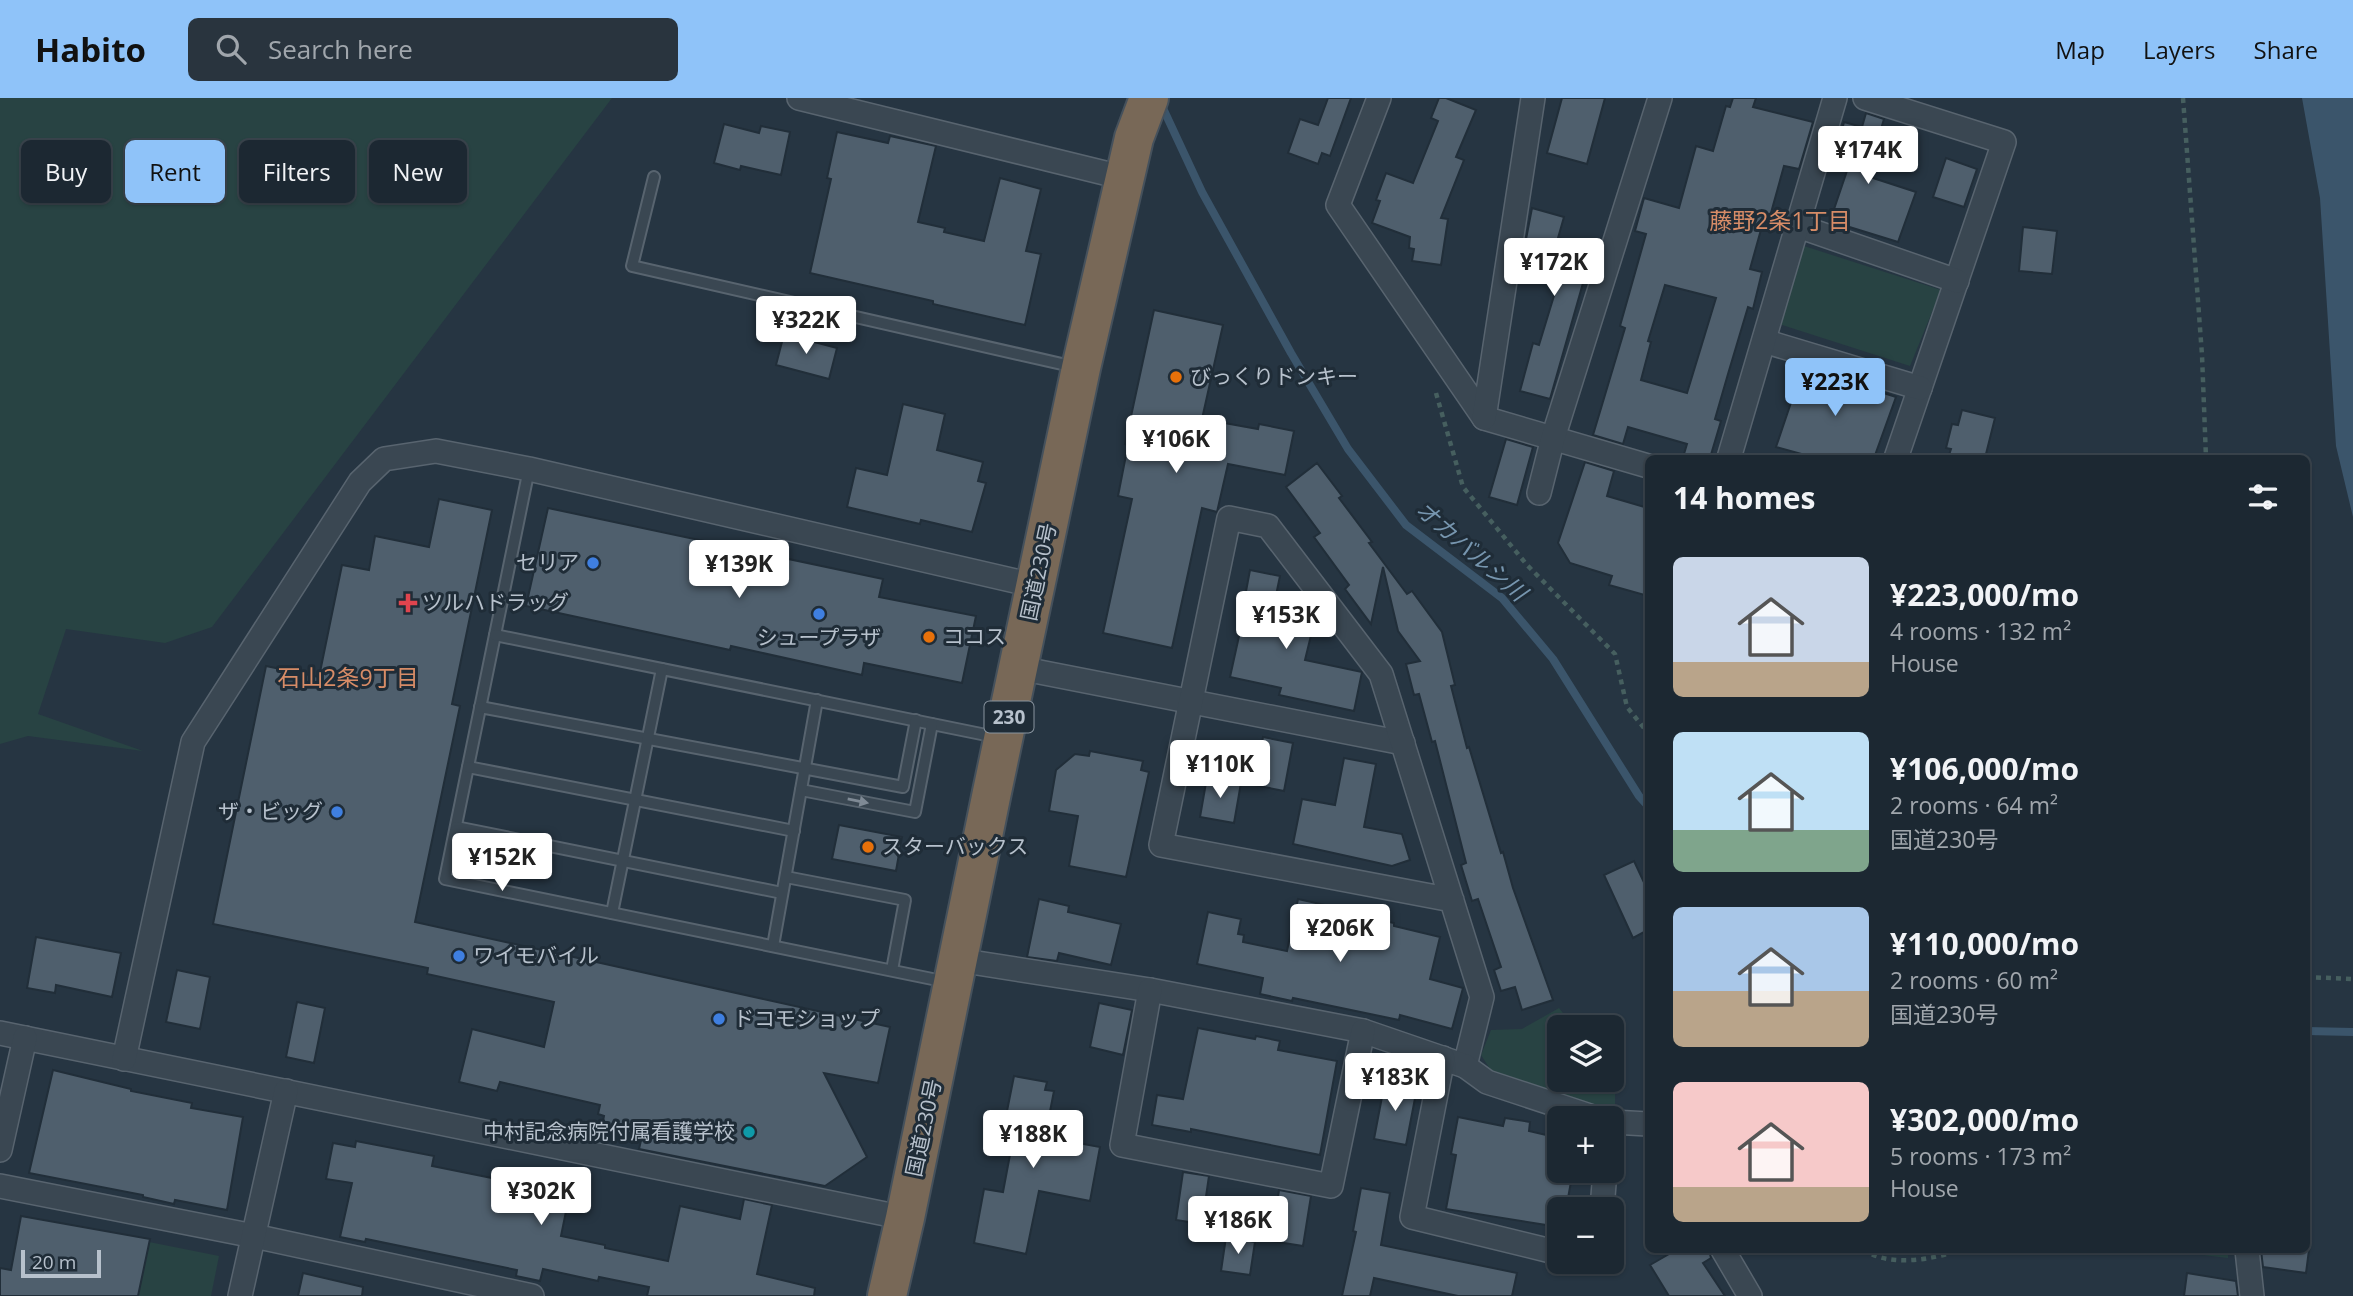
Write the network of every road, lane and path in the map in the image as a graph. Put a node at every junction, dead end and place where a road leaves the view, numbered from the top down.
1 (799, 98) edge
2 (1149, 98) edge
3 (1379, 98) edge
4 (1533, 98) edge
5 (1660, 98) edge
6 (1835, 98) edge
7 (2183, 98) edge
8 (1879, 100) edge
9 (654, 177) dead end
10 (1125, 178) junction
11 (1798, 226) junction
12 (1957, 281) junction
13 (1764, 341) junction
14 (1082, 368) junction
15 (1433, 384) dead end
16 (1920, 388) junction
17 (1485, 418) junction
18 (1553, 438) junction
19 (1731, 455) edge
20 (1897, 455) edge
21 (2206, 455) edge
22 (1645, 465) edge
23 (529, 469) junction
24 (1539, 493) dead end
25 (1037, 586) junction
26 (495, 635) junction
27 (1019, 668) junction
28 (662, 669) junction
29 (817, 700) junction
30 (1191, 703) junction
31 (480, 707) junction
32 (916, 720) junction
33 (932, 724) junction
34 (1645, 729) edge
35 (647, 739) junction
36 (1004, 739) junction
37 (1403, 743) junction
38 (468, 767) junction
39 (805, 769) junction
40 (801, 790) junction
41 (635, 801) junction
42 (456, 827) junction
43 (794, 831) junction
44 (623, 860) junction
45 (786, 877) junction
46 (782, 893) junction
47 (1452, 900) junction
48 (612, 913) junction
49 (773, 946) junction
50 (892, 970) junction
51 (956, 971) junction
52 (2310, 977) edge
53 (2353, 979) edge
54 (1150, 990) junction
55 (1363, 1031) junction
56 (0, 1033) edge
57 (24, 1038) junction
58 (1443, 1058) junction
59 (124, 1059) junction
60 (1465, 1066) junction
61 (286, 1091) junction
62 (1560, 1106) edge
63 (1624, 1123) edge
64 (1645, 1124) edge
65 (0, 1150) edge
66 (0, 1186) edge
67 (905, 1218) junction
68 (254, 1236) junction
69 (1547, 1250) edge
70 (1725, 1253) edge
71 (1869, 1253) edge
72 (1952, 1253) edge
73 (2247, 1253) edge
74 (240, 1296) edge
75 (532, 1296) edge
76 (887, 1296) edge
77 (1750, 1296) edge
78 (2252, 1296) edge

1 - 10 street
2 - 10 highway, 国道230号 / 230
3 - 17 street
4 - 17 street
5 - 18 street
6 - 11 street
7 - 21 path
8 - 12 street
9 - 14 lane
10 - 14 highway, 国道230号 / 230
11 - 12 street
11 - 13 street
12 - 16 street
13 - 16 street
13 - 19 street
14 - 25 highway, 国道230号 / 230
15 - 34 path
16 - 20 street
17 - 18 street
18 - 22 street
18 - 24 street
23 - 25 street
23 - 26 lane
23 - 59 street
25 - 27 highway, 国道230号 / 230
26 - 28 lane
26 - 31 lane
27 - 30 street
27 - 36 highway, 国道230号 / 230
28 - 29 lane
28 - 35 lane
29 - 32 lane
29 - 39 lane
30 - 37 street
30 - 37 street
30 - 47 street
31 - 35 lane
31 - 38 lane
32 - 33 lane
32 - 39 lane
33 - 36 lane
40 -> 33 lane
35 - 39 lane
35 - 41 lane
36 - 51 highway, 国道230号 / 230
37 - 47 street
38 - 41 lane
38 - 42 lane
39 - 40 lane
40 - 43 lane
41 - 43 lane
41 - 44 lane
42 - 44 lane
42 - 48 lane
43 - 45 lane
44 - 46 lane
44 - 48 lane
45 - 46 lane
45 - 50 lane
46 - 49 lane
47 - 60 street
48 - 49 lane
49 - 50 lane
50 - 51 lane
51 - 54 street
51 - 67 highway, 国道230号 / 230
52 - 53 path
54 - 55 street
54 - 55 street
55 - 58 street
56 - 57 street
57 - 59 street
57 - 65 street
58 - 60 street
58 - 69 street
59 - 61 street
60 - 62 street
61 - 67 street
61 - 68 street
63 - 64 street
66 - 68 street
67 - 76 highway, 国道230号 / 230
68 - 74 street
68 - 75 street
70 - 77 street
71 - 72 path
73 - 78 street

